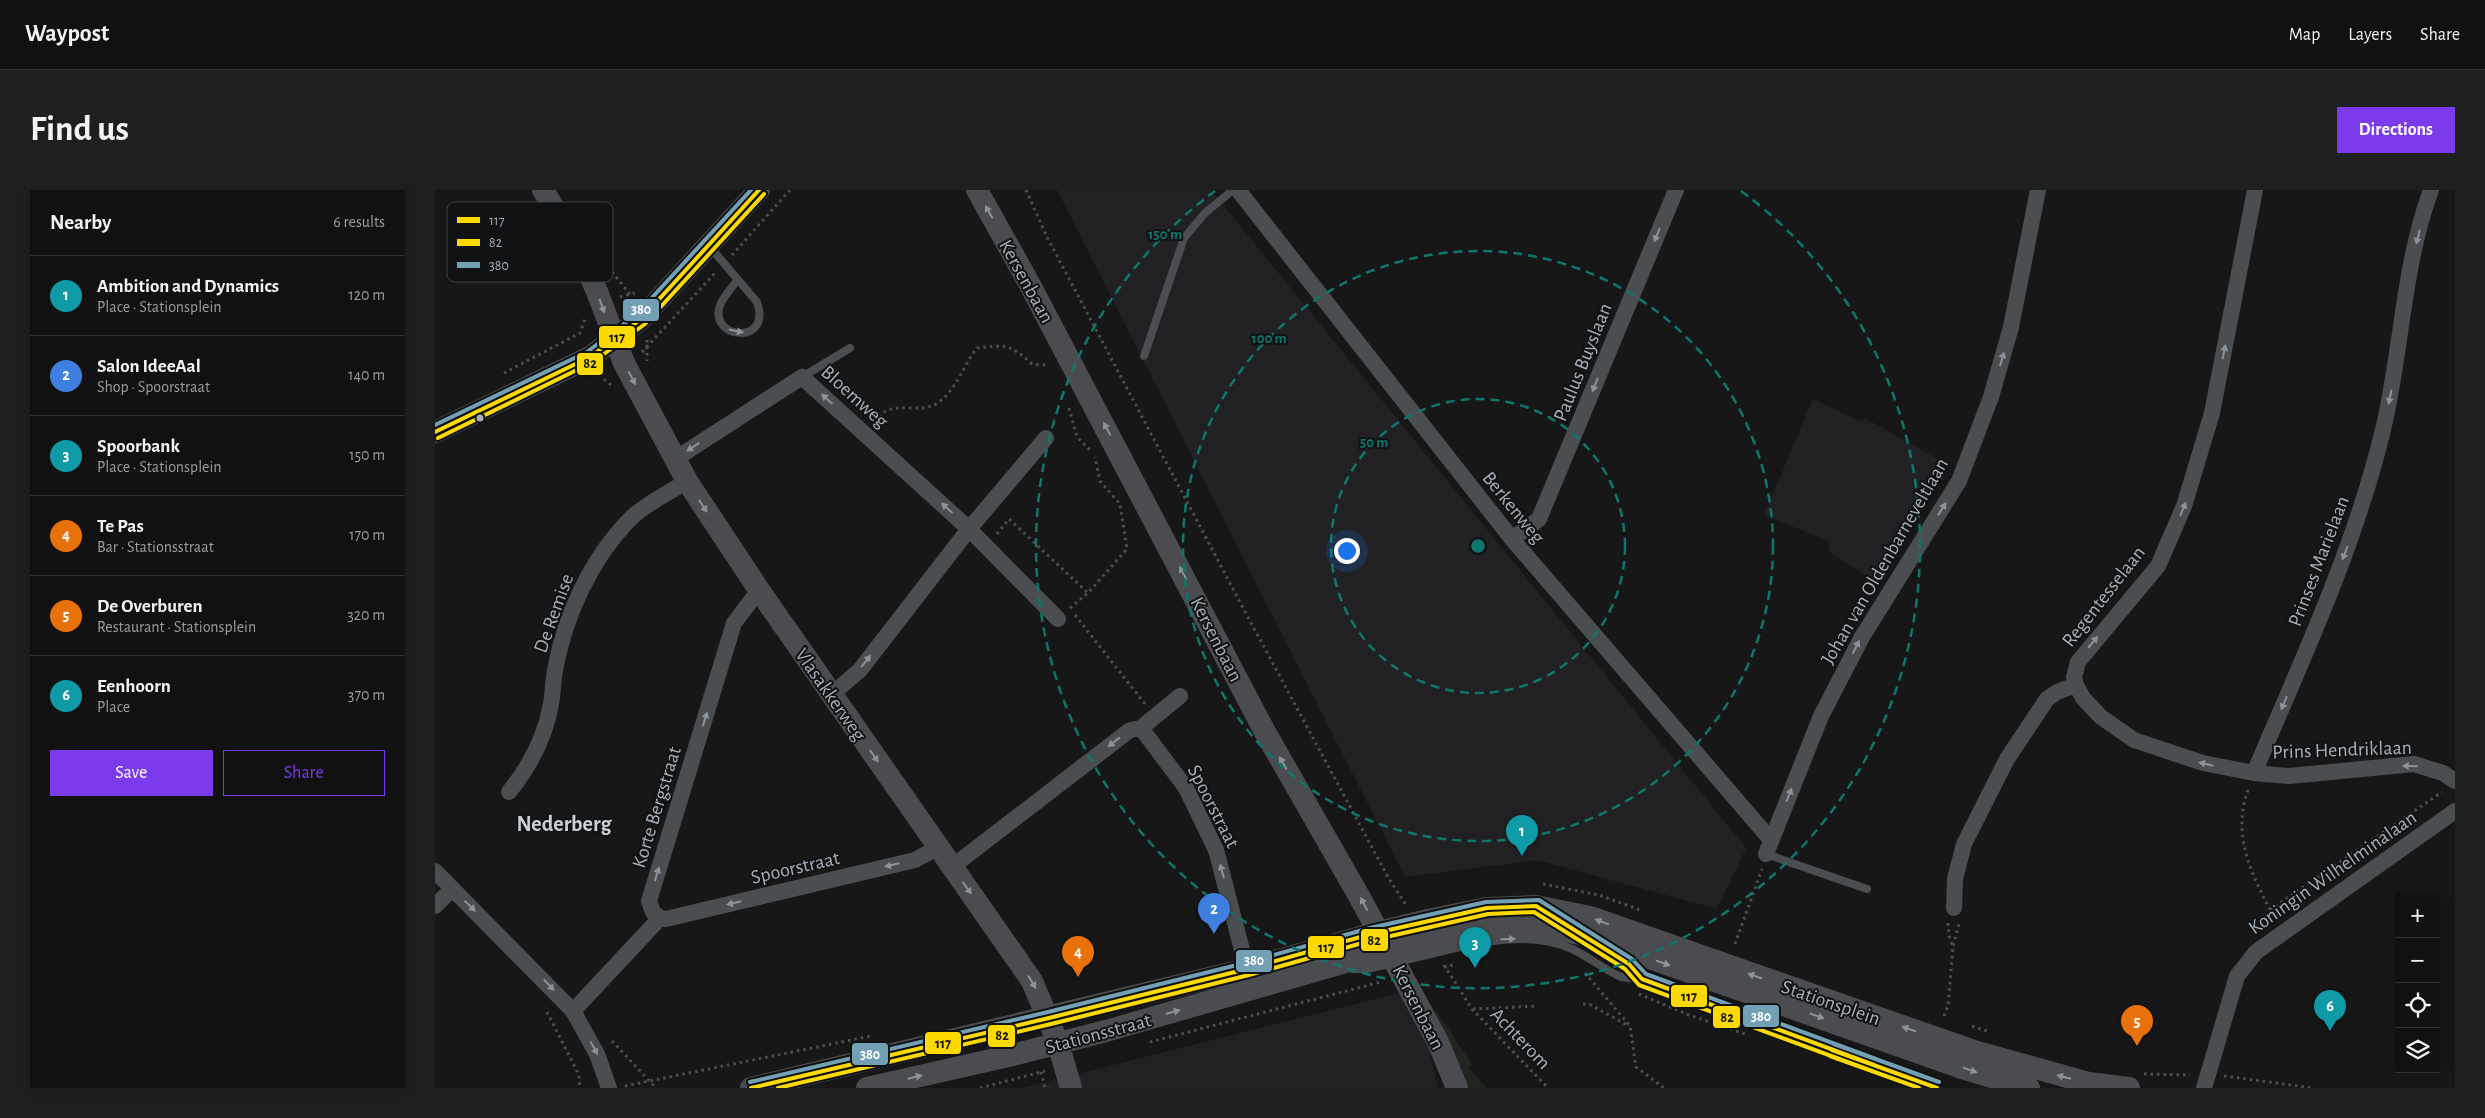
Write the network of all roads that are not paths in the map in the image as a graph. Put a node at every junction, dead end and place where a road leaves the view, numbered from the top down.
1 (543, 190) edge
2 (759, 190) edge
3 (977, 190) edge
4 (1233, 190) edge
5 (1238, 190) edge
6 (1676, 190) edge
7 (2038, 190) edge
8 (2255, 190) edge
9 (2431, 190) edge
10 (550, 202) edge
11 (709, 245) junction
12 (737, 280) junction
13 (591, 282) edge
14 (614, 338) junction
15 (850, 348) dead end
16 (1144, 356) dead end
17 (802, 377) junction
18 (435, 432) edge
19 (1046, 438) dead end
20 (675, 459) junction
21 (687, 481) junction
22 (969, 529) junction
23 (1512, 539) junction
24 (759, 590) junction
25 (1064, 613) road end
26 (2076, 685) junction
27 (831, 694) junction
28 (1180, 696) dead end
29 (1141, 728) junction
30 (2254, 773) junction
31 (2451, 784) edge
32 (509, 792) dead end
33 (2455, 811) edge
34 (1769, 847) junction
35 (937, 848) junction
36 (952, 867) junction
37 (435, 871) edge
38 (452, 889) junction
39 (1867, 889) dead end
40 (435, 906) edge
41 (1535, 906) junction
42 (1954, 908) dead end
43 (660, 918) junction
44 (1584, 935) junction
45 (1432, 936) junction
46 (1379, 951) junction
47 (1247, 969) junction
48 (1642, 979) junction
49 (573, 1011) junction
50 (1049, 1018) junction
51 (1058, 1043) junction
52 (2206, 1082) edge
53 (615, 1087) edge
54 (751, 1088) edge
55 (867, 1088) edge
56 (1071, 1088) edge
57 (1457, 1088) edge
58 (1937, 1088) edge
59 (2029, 1088) edge
60 (2129, 1088) edge

1 -> 10 main road, Vlasakkerweg
2 - 11 main road
57 -> 3 main road, Kersenbaan
4 - 16 lane
5 - 23 street, Berkenweg
6 -> 23 street, Paulus Buyslaan
34 -> 7 street, Johan van Oldenbarneveltlaan
26 -> 8 street, Regentesselaan
9 -> 30 street, Prinses Marielaan
11 - 12 lane
11 - 14 main road
12 -> 12 lane
13 -> 14 main road, Vlasakkerweg
14 - 18 main road
14 -> 20 main road, Vlasakkerweg
15 - 17 lane
17 -> 20 street, Bloemweg
22 -> 17 street, Bloemweg
19 - 22 street
20 - 21 main road, Vlasakkerweg
21 -> 24 main road, Vlasakkerweg
21 - 32 street, De Remise
22 - 25 street, Bloemweg
27 -> 22 street
23 - 34 street, Berkenweg
24 - 27 main road, Vlasakkerweg
43 -> 24 street, Korte Bergstraat
30 -> 26 street, Prins Hendriklaan
26 - 42 street
27 -> 35 main road, Vlasakkerweg
28 - 29 street
29 -> 36 street
47 -> 29 street, Spoorstraat
31 -> 30 street, Prins Hendriklaan
33 - 52 street, Koningin Wilhelminalaan
34 - 39 lane
35 - 36 main road, Vlasakkerweg
35 -> 43 street, Spoorstraat
36 -> 50 main road, Vlasakkerweg
37 - 38 street
38 - 40 street
38 -> 49 street
41 - 44 lane, Stationsplein
41 - 45 main road, Stationsplein
60 -> 41 main road, Stationsplein
43 - 49 street
44 - 45 main road, Stationsplein
44 - 48 lane, Stationsplein
44 -> 59 main road, Stationsplein
45 - 46 main road, Stationsstraat, bridge
45 -> 48 lane, Stationsplein
46 - 47 main road, Stationsstraat
51 -> 46 main road, Stationsstraat
47 - 50 main road, Stationsstraat
48 - 58 lane, Stationsplein
49 -> 53 street
50 - 51 main road, Vlasakkerweg
50 - 54 main road, Stationsstraat
55 -> 51 main road, Stationsstraat
51 - 56 main road, Vlasakkerweg

